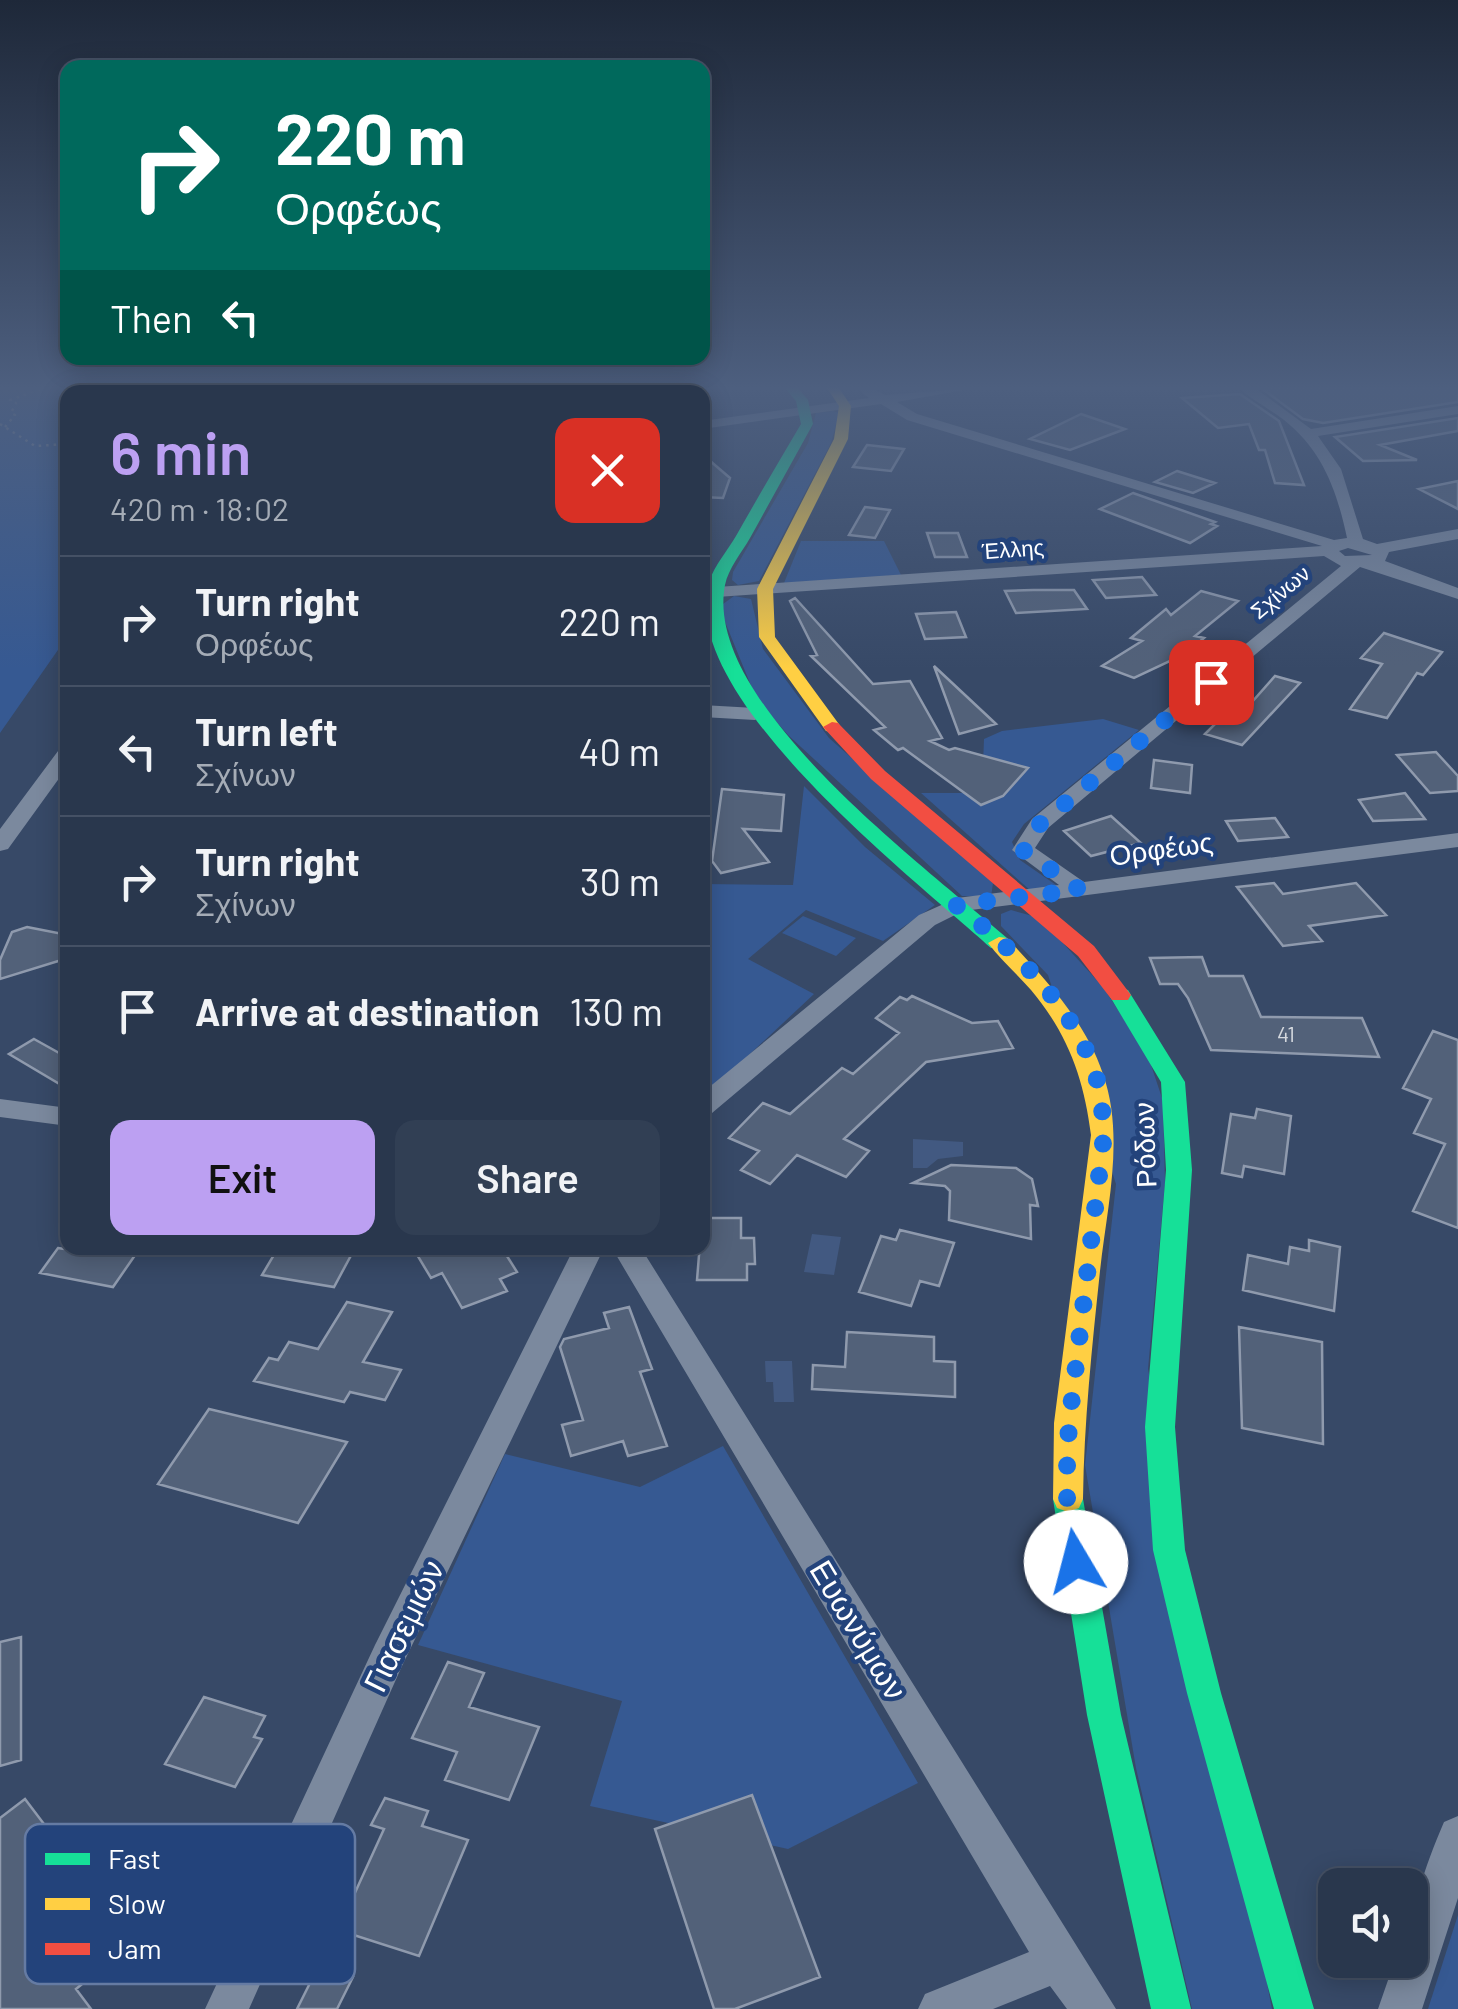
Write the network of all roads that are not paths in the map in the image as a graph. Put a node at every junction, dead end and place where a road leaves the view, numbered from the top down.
1 (775, 482) edge
2 (819, 482) edge
3 (1119, 482) edge
4 (1342, 482) edge
5 (1458, 534) edge
6 (1330, 548) junction
7 (1365, 555) junction
8 (710, 589) edge
9 (765, 589) junction
10 (710, 592) edge
11 (1458, 594) edge
12 (710, 603) edge
13 (710, 711) edge
14 (755, 714) junction
15 (60, 762) edge
16 (1449, 841) edge
17 (0, 844) edge
18 (1458, 861) edge
19 (1080, 890) junction
20 (1030, 899) junction
21 (956, 905) junction
22 (710, 1100) edge
23 (0, 1108) edge
24 (60, 1116) edge
25 (586, 1255) edge
26 (630, 1255) edge
27 (312, 1824) edge
28 (1458, 1836) edge
29 (1058, 1961) junction
30 (238, 1984) edge
31 (227, 2009) edge
32 (940, 2009) edge
33 (1094, 2009) edge
34 (1171, 2009) edge
35 (1294, 2009) edge
36 (1400, 2009) edge

1 - 8 street
2 - 9 street
3 - 6 street
4 - 7 street
5 - 7 street, Έλλης
6 - 7 street, Έλλης
6 - 9 street, Έλλης
7 - 11 street
7 - 19 street, Σχίνων
9 - 10 street, Έλλης
9 - 20 street, Ρόδων
12 - 14 street, Ρόδων
13 - 14 street
14 - 21 street, Ρόδων
15 - 17 street
16 - 18 street
16 - 19 street, Ορφέως
19 - 20 street, Ορφέως
20 - 21 street, Ορφέως
20 - 35 street, Ρόδων
21 - 22 street, Ορφέως
21 - 34 street, Ρόδων
23 - 24 street
25 - 27 street, Γιασεμιών
26 - 29 street, Ευωνύμων
28 - 36 street
29 - 32 street
29 - 33 street, Ευωνύμων
30 - 31 street, Γιασεμιών

